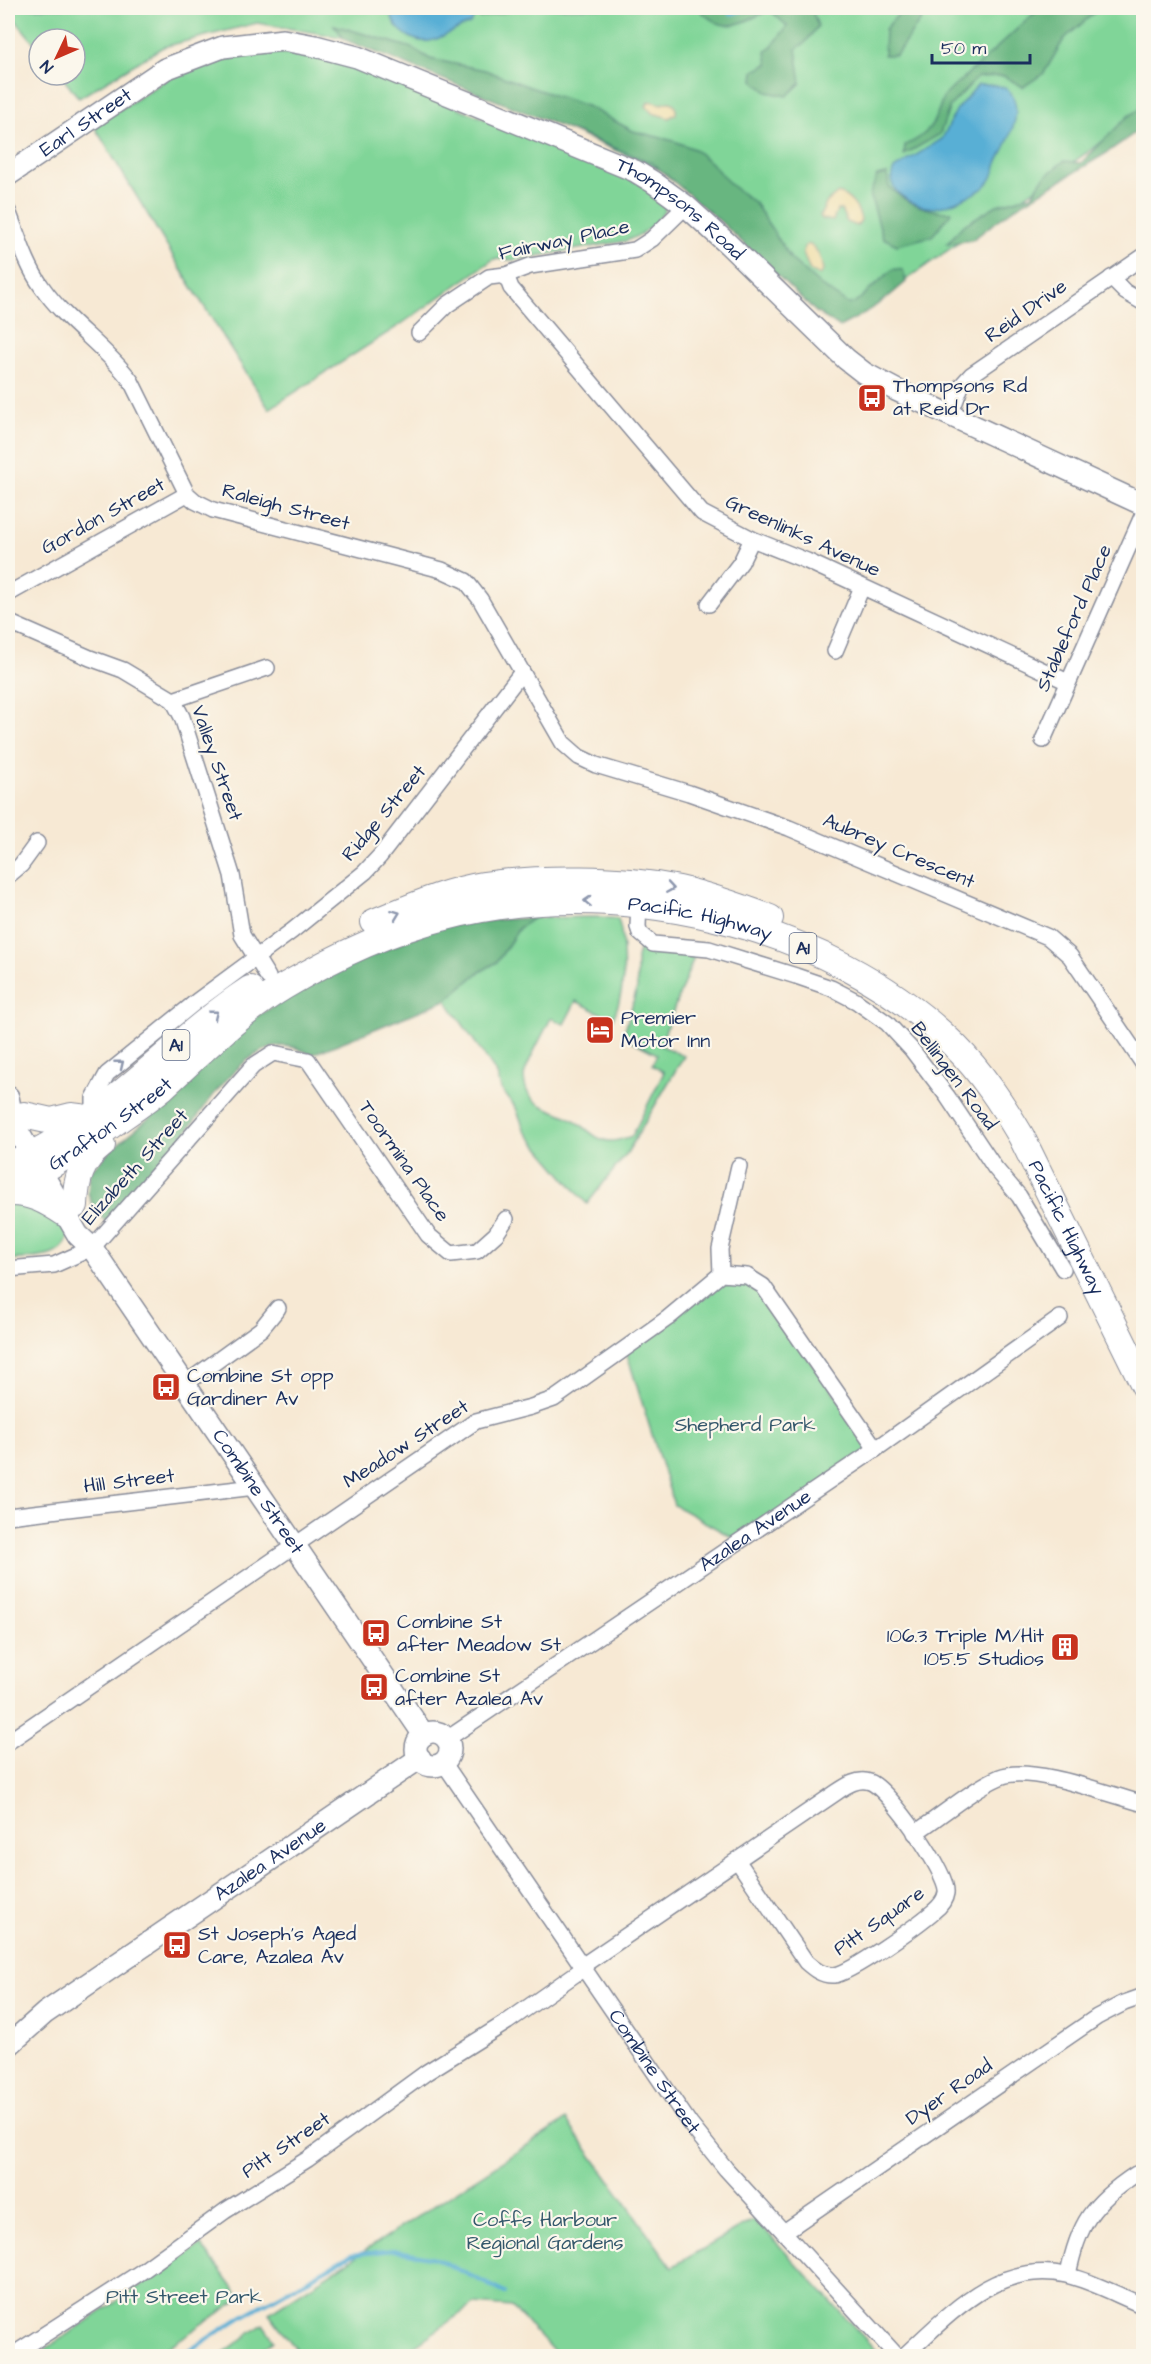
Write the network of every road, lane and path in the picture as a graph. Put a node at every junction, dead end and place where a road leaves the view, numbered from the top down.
1 (165, 69) joint
2 (8, 175) edge
3 (686, 206) junction
4 (8, 211) edge
5 (1143, 256) edge
6 (506, 275) junction
7 (1112, 278) junction
8 (1143, 303) edge
9 (419, 333) dead end
10 (950, 415) junction
11 (187, 494) junction
12 (1143, 505) edge
13 (1143, 513) edge
14 (752, 539) junction
15 (862, 587) junction
16 (8, 594) edge
17 (709, 604) dead end
18 (8, 622) edge
19 (835, 651) dead end
20 (267, 668) dead end
21 (522, 672) junction
22 (1068, 682) junction
23 (173, 700) junction
24 (1043, 740) dead end
25 (579, 757) joint
26 (37, 843) dead end
27 (8, 876) edge
28 (640, 894) junction
29 (262, 967) junction
30 (259, 1003) joint
31 (273, 1053) joint
32 (1143, 1065) edge
33 (160, 1090) junction
34 (87, 1111) junction
35 (12, 1112) edge
36 (42, 1160) junction
37 (8, 1165) edge
38 (739, 1166) dead end
39 (8, 1186) edge
40 (8, 1193) edge
41 (70, 1209) junction
42 (506, 1219) dead end
43 (92, 1248) junction
44 (8, 1269) edge
45 (1063, 1269) dead end
46 (721, 1274) junction
47 (278, 1308) dead end
48 (1060, 1318) dead end
49 (1143, 1347) edge
50 (185, 1384) junction
51 (1143, 1385) edge
52 (876, 1449) junction
53 (255, 1487) junction
54 (8, 1516) edge
55 (294, 1545) junction
56 (424, 1735) junction
57 (447, 1739) junction
58 (8, 1742) edge
59 (420, 1758) junction
60 (443, 1762) junction
61 (1143, 1804) edge
62 (915, 1833) junction
63 (737, 1860) junction
64 (583, 1967) junction
65 (1143, 1996) edge
66 (8, 2046) edge
67 (1136, 2174) dead end
68 (784, 2232) junction
69 (1068, 2275) junction
70 (1143, 2306) edge
71 (11, 2356) edge
72 (897, 2356) edge
73 (904, 2356) edge

1 - 2 street, Earl Street
1 - 3 street, Thompsons Road
3 - 6 street, Fairway Place
3 - 10 street, Thompsons Road
4 - 11 street
5 - 7 street, Reid Drive
6 - 9 street, Fairway Place
6 - 14 street, Greenlinks Avenue
7 - 8 street
7 - 10 street, Reid Drive
10 - 12 street, Thompsons Road
11 - 16 street, Gordon Street
11 - 21 street, Raleigh Street
13 - 22 street, Stableford Place
14 - 15 street, Greenlinks Avenue
14 - 17 street
15 - 19 street
15 - 22 street, Greenlinks Avenue
18 - 23 street, Valley Street
20 - 23 street
21 - 25 street, Raleigh Street
21 - 29 street, Ridge Street
22 - 24 street, Stableford Place
23 - 29 street, Valley Street
25 - 32 street, Aubrey Crescent
26 - 27 street
29 -> 28 highway, Pacific Highway / A1
28 -> 30 highway, Pacific Highway / A1
28 - 45 street, Bellingen Road
28 -> 49 highway, Pacific Highway / A1
28 - 51 highway, Pacific Highway / A1
34 -> 29 highway, Grafton Street / A1
30 - 33 highway, Grafton Street / A1
31 - 42 street, Toormina Place
31 - 43 street, Elizabeth Street
33 - 36 highway, Grafton Street / A1
33 - 41 highway
34 - 35 highway
34 - 36 highway, Grafton Street / A1
35 - 36 street, Combine Street
36 - 37 highway, Grafton Street / A1
36 - 39 highway, Grafton Street / A1
36 - 41 street, Combine Street
38 - 46 street
40 - 41 highway
41 - 43 street, Combine Street
43 - 44 street, Elizabeth Street
43 - 50 street, Combine Street
46 - 52 street
46 - 55 street, Meadow Street
47 - 50 street
48 - 52 street, Azalea Avenue
50 - 53 street, Combine Street
52 - 57 street, Azalea Avenue
53 - 54 street, Hill Street
53 - 55 street, Combine Street
55 - 56 street, Combine Street
55 - 58 street, Meadow Street
56 - 57 street
56 - 59 street
57 - 60 street
59 - 60 street
59 - 66 street, Azalea Avenue
60 - 64 street, Combine Street
61 - 62 street
62 - 63 street, Pitt Square
62 - 63 street, Pitt Square
63 - 64 street, Pitt Square
64 - 68 street, Combine Street
64 - 71 street, Pitt Street
65 - 68 street, Dyer Road
67 - 69 street
68 - 72 street, Combine Street
69 - 70 street
69 - 73 street

